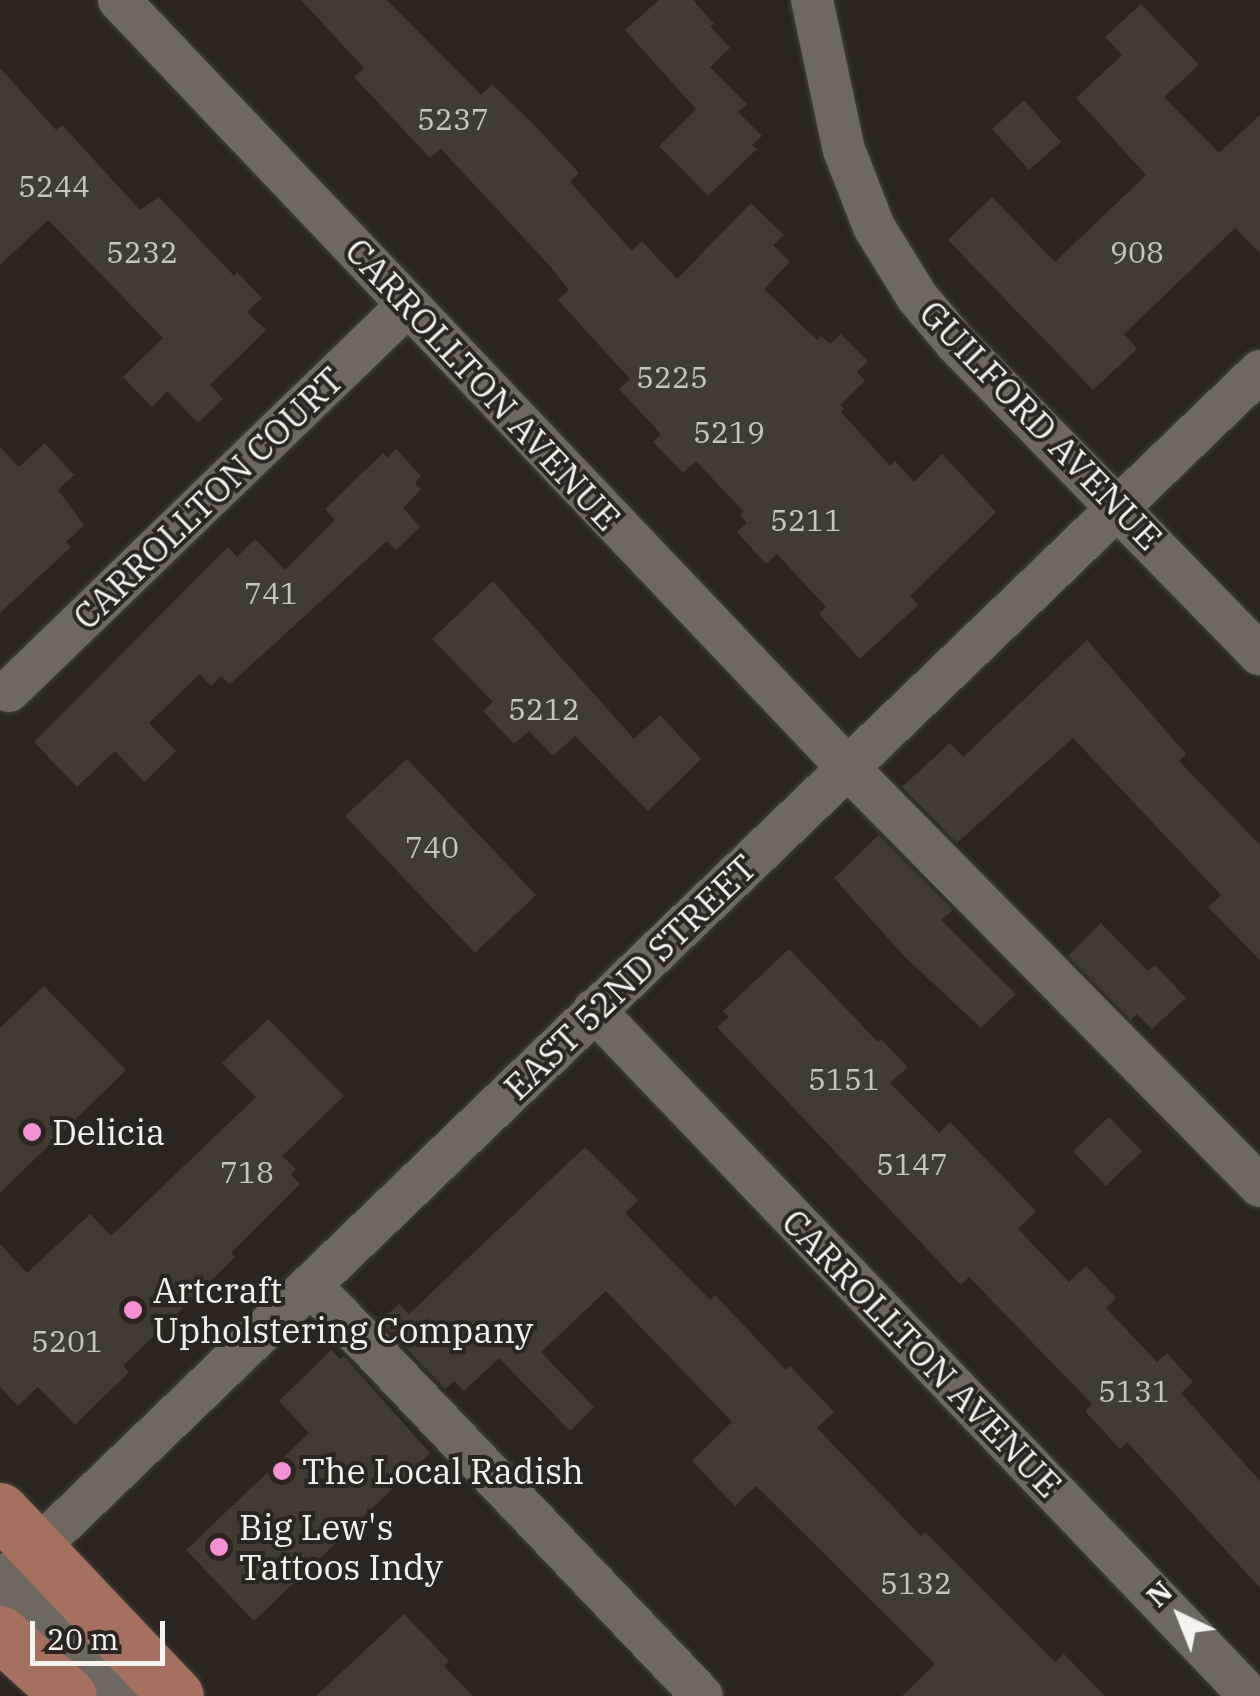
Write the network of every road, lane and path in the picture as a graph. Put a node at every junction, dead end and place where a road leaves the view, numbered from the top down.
1 (119, 0) edge
2 (812, 0) edge
3 (408, 304) junction
4 (1260, 371) edge
5 (1120, 507) junction
6 (1260, 654) edge
7 (9, 690) dead end
8 (848, 768) junction
9 (594, 1010) junction
10 (1260, 1186) edge
11 (311, 1285) junction
12 (0, 1510) edge
13 (10, 1572) edge
14 (0, 1633) edge
15 (69, 1696) edge
16 (116, 1696) edge
17 (176, 1696) edge
18 (702, 1696) edge
19 (1250, 1696) edge

1 - 3 street, CARROLLTON AVENUE
2 - 5 street, GUILFORD AVENUE
3 - 7 street, CARROLLTON COURT
3 - 8 street, CARROLLTON AVENUE
4 - 5 street, EAST 52ND STREET
5 - 6 street, GUILFORD AVENUE
5 - 8 street, EAST 52ND STREET
8 - 9 street, EAST 52ND STREET
8 - 10 street, CARROLLTON AVENUE
9 - 11 street, EAST 52ND STREET
9 - 19 street, CARROLLTON AVENUE
11 - 13 street, EAST 52ND STREET
11 - 18 street
12 - 13 main road
13 - 16 street
13 - 17 main road
14 - 15 main road

